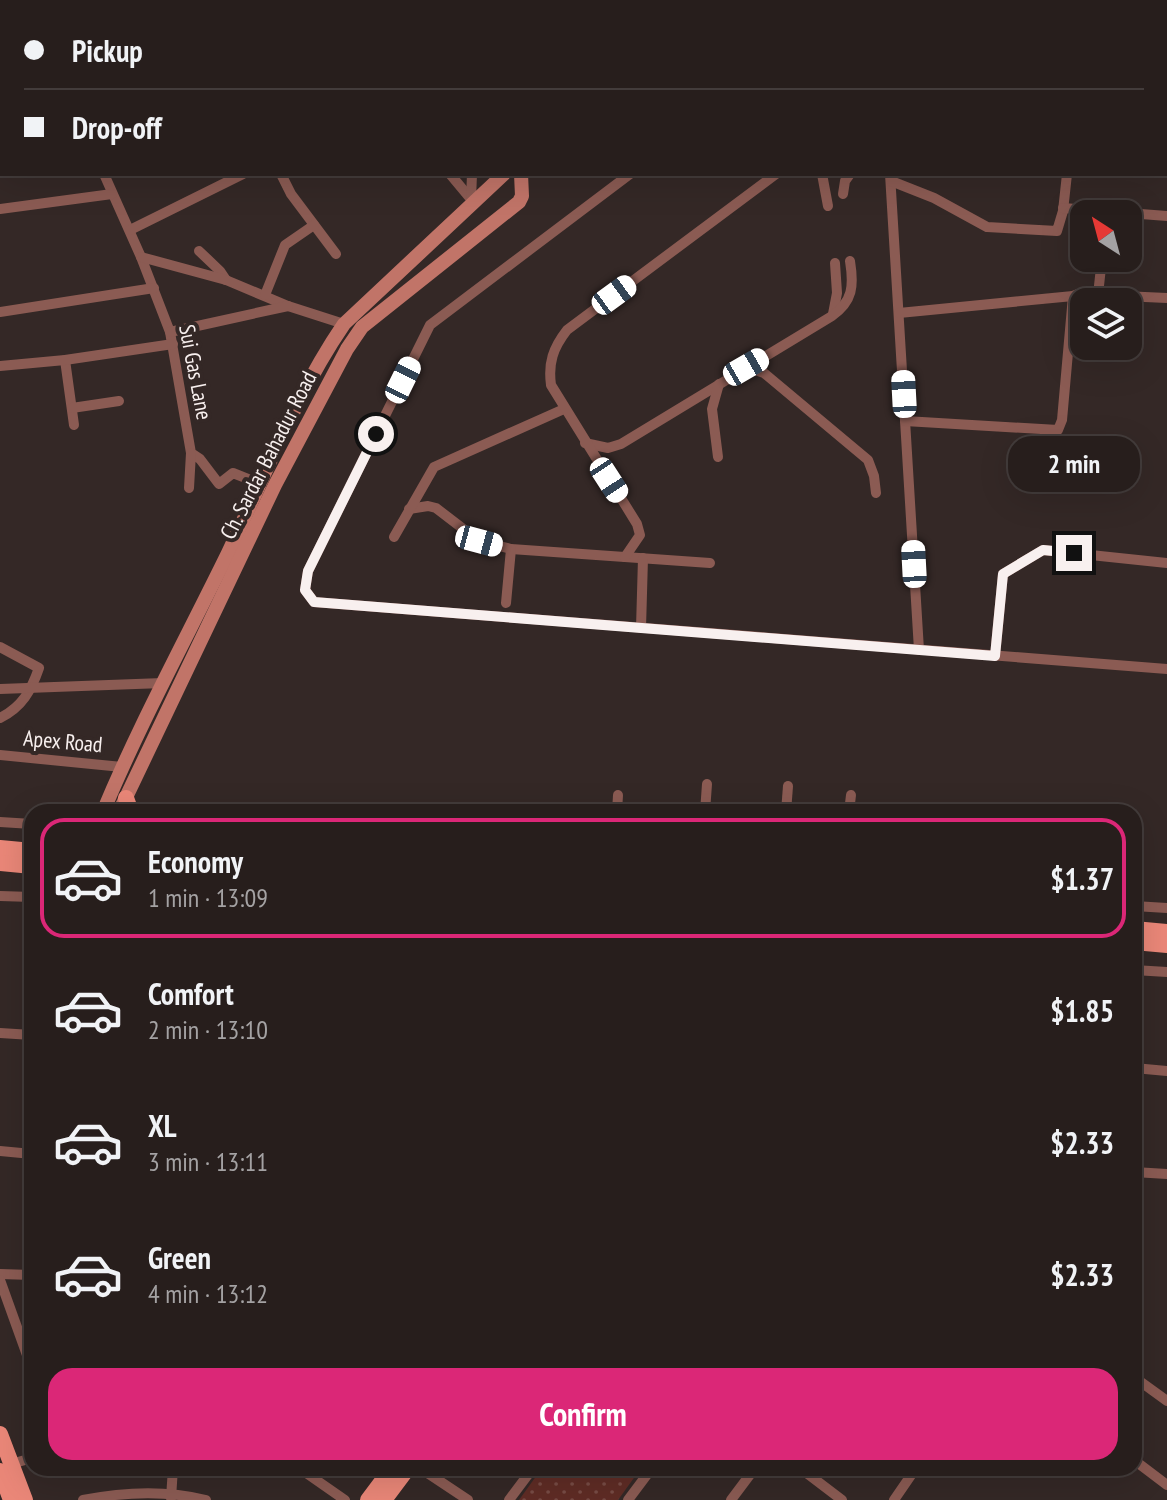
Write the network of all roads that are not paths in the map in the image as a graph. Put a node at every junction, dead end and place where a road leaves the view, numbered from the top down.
1 (105, 176) edge
2 (239, 176) edge
3 (282, 176) edge
4 (452, 176) edge
5 (472, 176) edge
6 (501, 176) edge
7 (521, 176) edge
8 (627, 176) edge
9 (773, 176) edge
10 (822, 176) edge
11 (849, 176) edge
12 (1067, 176) edge
13 (891, 178) edge
14 (112, 194) junction
15 (843, 194) dead end
16 (471, 200) junction
17 (828, 206) dead end
18 (1063, 208) junction
19 (0, 209) edge
20 (1070, 209) edge
21 (1142, 215) edge
22 (1167, 216) edge
23 (314, 225) junction
24 (130, 230) junction
25 (199, 251) dead end
26 (336, 254) dead end
27 (141, 257) junction
28 (850, 261) dead end
29 (835, 263) dead end
30 (226, 280) junction
31 (154, 288) junction
32 (265, 295) junction
33 (1070, 296) edge
34 (1142, 297) edge
35 (1167, 298) edge
36 (288, 306) junction
37 (0, 312) edge
38 (899, 313) junction
39 (832, 316) junction
40 (344, 324) junction
41 (1070, 330) edge
42 (172, 338) junction
43 (65, 360) junction
44 (0, 366) edge
45 (746, 367) junction
46 (720, 383) junction
47 (119, 401) dead end
48 (72, 408) junction
49 (564, 409) junction
50 (905, 421) junction
51 (74, 425) dead end
52 (585, 443) junction
53 (191, 453) junction
54 (718, 457) dead end
55 (261, 484) junction
56 (189, 488) dead end
57 (876, 493) dead end
58 (409, 509) junction
59 (394, 537) dead end
60 (511, 549) junction
61 (625, 557) junction
62 (643, 558) junction
63 (710, 563) dead end
64 (1167, 563) edge
65 (506, 603) dead end
66 (641, 628) junction
67 (0, 647) edge
68 (919, 650) junction
69 (995, 656) junction
70 (1167, 669) edge
71 (172, 677) junction
72 (0, 689) edge
73 (31, 690) junction
74 (0, 718) edge
75 (0, 755) edge
76 (122, 767) junction
77 (707, 784) dead end
78 (788, 786) dead end
79 (618, 795) dead end
80 (851, 795) dead end
81 (106, 804) edge
82 (126, 804) edge
83 (617, 804) edge
84 (706, 804) edge
85 (787, 804) edge
86 (850, 804) edge
87 (0, 822) edge
88 (24, 824) edge
89 (0, 848) edge
90 (24, 850) edge
91 (0, 863) edge
92 (24, 865) edge
93 (0, 896) edge
94 (24, 897) edge
95 (1142, 906) edge
96 (1167, 908) edge
97 (1142, 930) edge
98 (1167, 932) edge
99 (1142, 943) edge
100 (1167, 945) edge
101 (1142, 970) edge
102 (1167, 972) edge
103 (0, 1033) edge
104 (24, 1034) edge
105 (1142, 1069) edge
106 (1167, 1071) edge
107 (0, 1151) edge
108 (24, 1153) edge
109 (1142, 1172) edge
110 (1167, 1174) edge
111 (0, 1274) edge
112 (24, 1275) edge
113 (0, 1280) edge
114 (24, 1347) edge
115 (1142, 1383) edge
116 (1167, 1401) edge
117 (2, 1444) edge
118 (1142, 1466) edge
119 (6, 1468) edge
120 (172, 1476) edge
121 (310, 1476) edge
122 (397, 1476) edge
123 (400, 1476) edge
124 (419, 1476) edge
125 (527, 1476) edge
126 (646, 1476) edge
127 (749, 1476) edge
128 (810, 1476) edge
129 (910, 1476) edge
130 (1167, 1485) edge
131 (171, 1497) edge
132 (11, 1500) edge
133 (25, 1500) edge
134 (83, 1500) edge
135 (206, 1500) edge
136 (345, 1500) edge
137 (368, 1500) edge
138 (384, 1500) edge
139 (468, 1500) edge
140 (509, 1500) edge
141 (628, 1500) edge
142 (731, 1500) edge
143 (842, 1500) edge
144 (894, 1500) edge

1 - 14 street, Sui Gas Lane
2 - 24 street
3 - 23 street
4 - 16 street
5 - 16 street
6 - 16 main road, Ch. Sardar Bahadur Road
7 - 71 main road, Ch. Sardar Bahadur Road
8 - 66 street
9 - 49 street
10 - 17 street
11 - 15 street
12 - 18 street
13 - 18 street
13 - 38 street
14 - 19 street
14 - 24 street, Sui Gas Lane
16 - 40 main road, Ch. Sardar Bahadur Road
18 - 20 street
21 - 22 street
23 - 26 street
23 - 32 street
24 - 27 street, Sui Gas Lane
25 - 30 street
27 - 30 street
27 - 31 street, Sui Gas Lane
28 - 39 street
29 - 39 street
30 - 32 street
31 - 37 street
31 - 42 street, Sui Gas Lane
32 - 36 street
33 - 38 street
34 - 35 street
36 - 40 street
36 - 42 street
38 - 50 street
39 - 45 street
40 - 55 main road, Ch. Sardar Bahadur Road
41 - 50 street
42 - 43 street
42 - 53 street, Sui Gas Lane
43 - 44 street
43 - 48 street
45 - 46 street
45 - 57 street
46 - 52 street
46 - 54 street
47 - 48 street
48 - 51 street
49 - 52 street
49 - 58 street
50 - 68 street
52 - 61 street
53 - 55 street, Sui Gas Lane
53 - 56 street
55 - 71 main road, Ch. Sardar Bahadur Road
58 - 59 street
58 - 60 street
60 - 61 street
60 - 65 street
61 - 62 street
62 - 63 street
62 - 66 street
64 - 69 street
66 - 68 street
67 - 73 street
68 - 69 street
69 - 70 street
71 - 73 street
71 - 76 main road, Ch. Sardar Bahadur Road
71 - 82 main road, Ch. Sardar Bahadur Road
72 - 73 street
73 - 74 street
75 - 76 street, Apex Road
76 - 81 main road, Ch. Sardar Bahadur Road
77 - 84 street
78 - 85 street
79 - 83 street
80 - 86 street
87 - 88 street
89 - 90 main road
91 - 92 main road
93 - 94 street
95 - 96 street
97 - 98 main road
99 - 100 main road
101 - 102 street
103 - 104 street
105 - 106 street
107 - 108 street
109 - 110 street
111 - 112 street
113 - 114 street
115 - 116 street
117 - 119 main road
118 - 130 street
119 - 132 main road
119 - 133 main road
120 - 131 street
121 - 136 street
122 - 137 main road
123 - 138 main road
124 - 139 street
125 - 140 street
126 - 141 street
127 - 142 street
128 - 143 street
129 - 144 street
131 - 134 street
131 - 135 street

